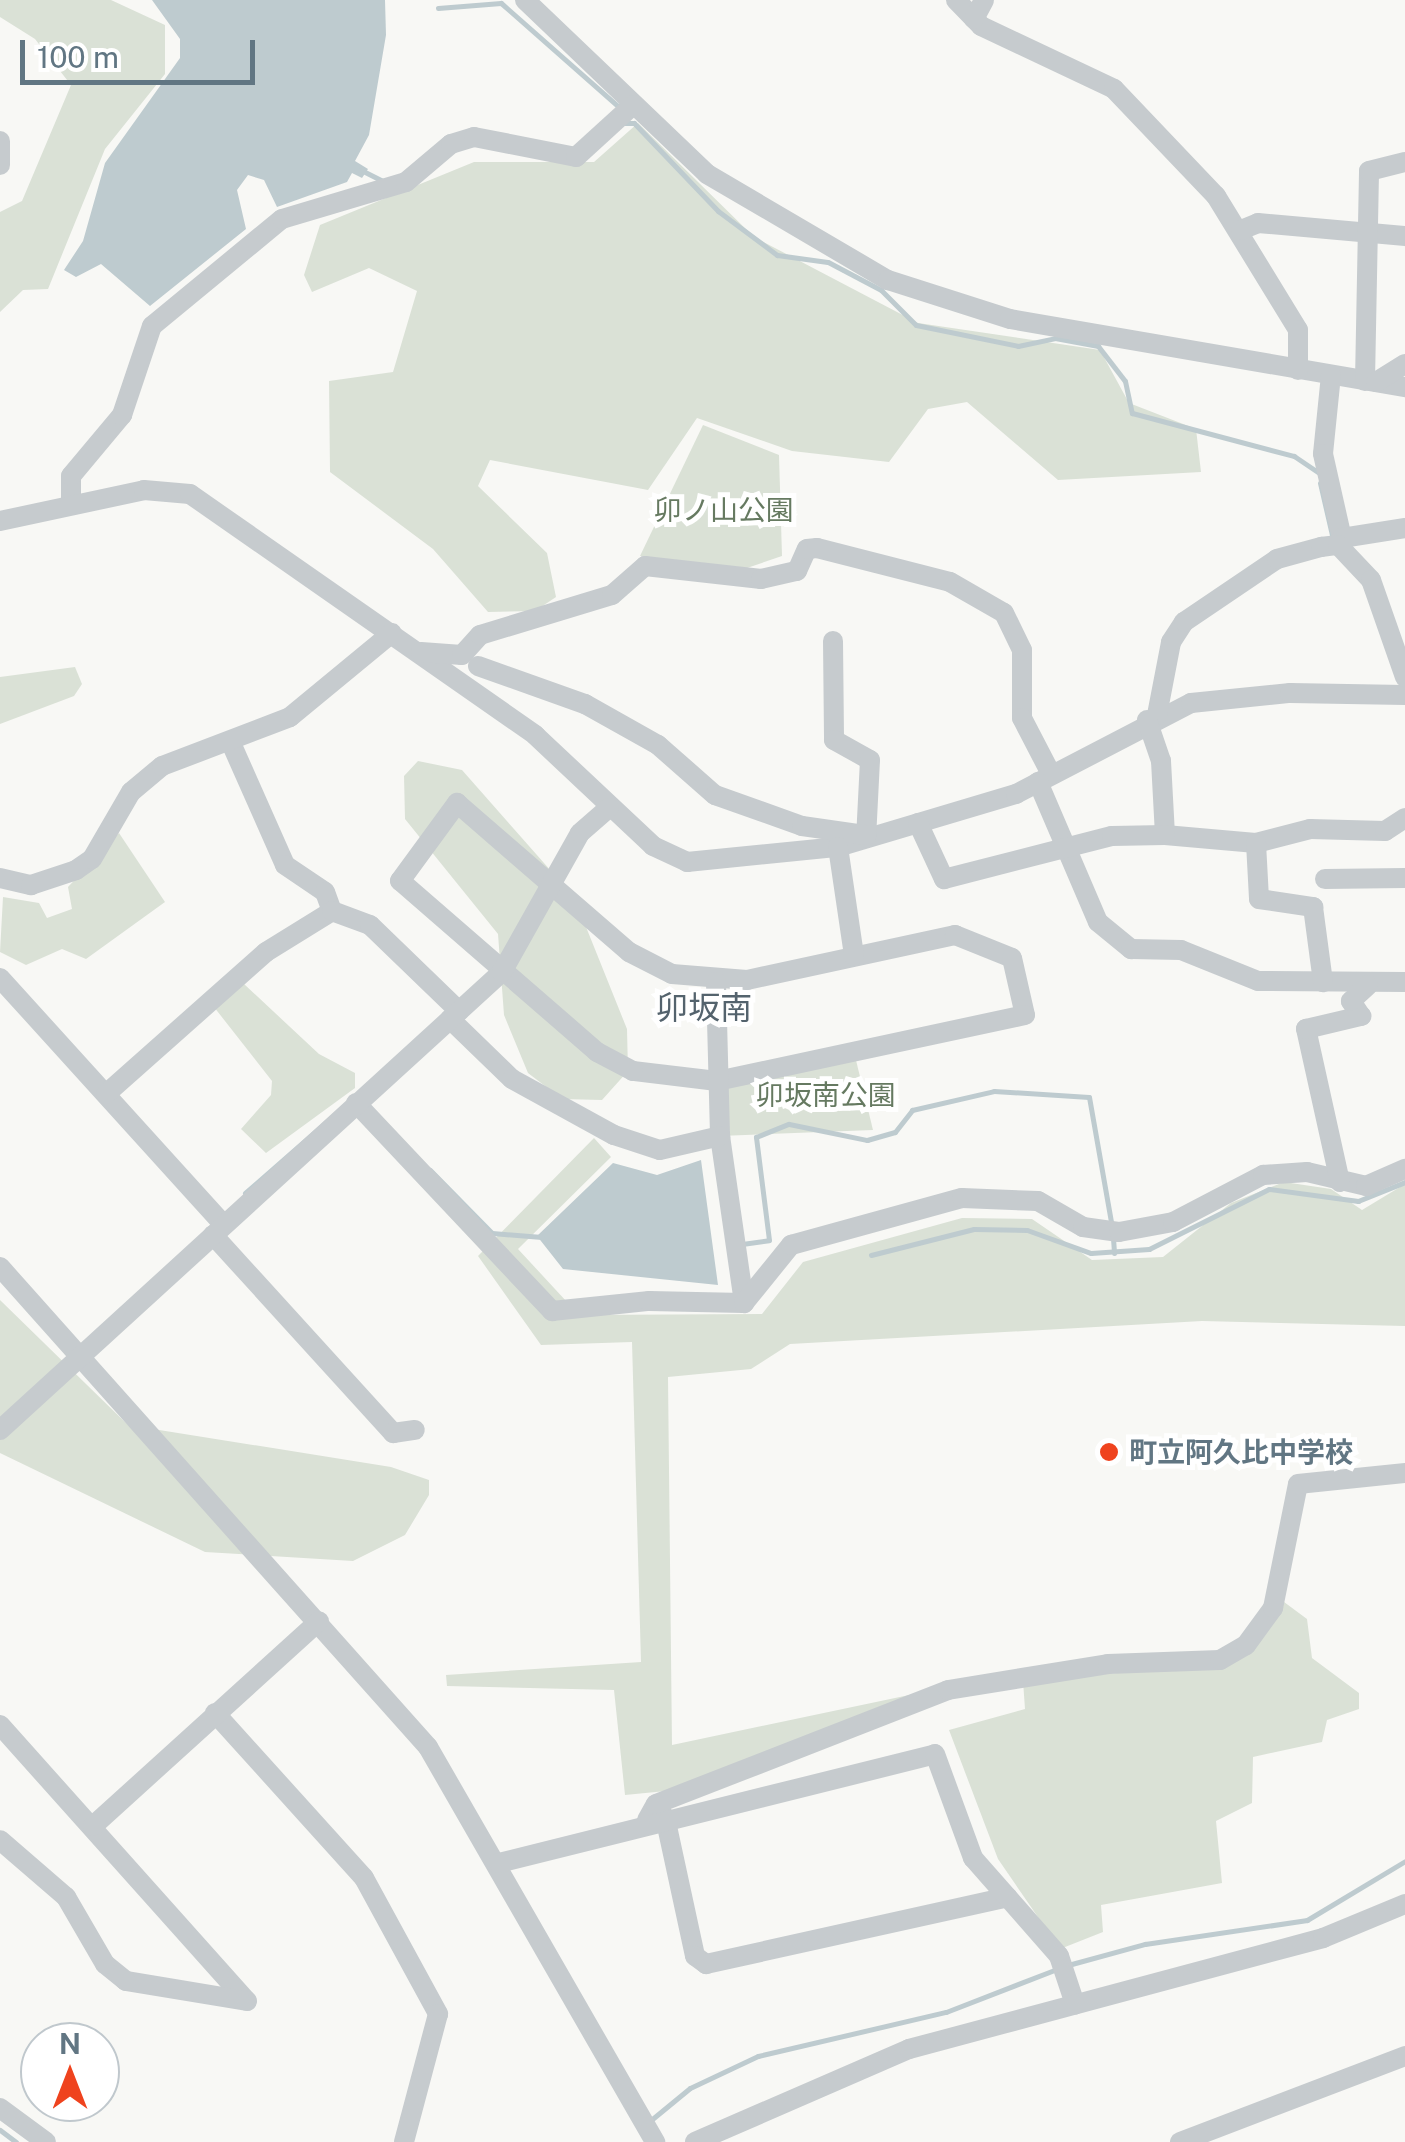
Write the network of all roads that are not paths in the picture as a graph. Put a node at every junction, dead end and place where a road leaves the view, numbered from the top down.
1 (525, 0) edge
2 (956, 0) edge
3 (979, 9) edge
4 (634, 105) junction
5 (0, 141) edge
6 (1405, 162) edge
7 (0, 165) edge
8 (1241, 230) junction
9 (1368, 236) junction
10 (1405, 236) edge
11 (1405, 364) edge
12 (1298, 370) junction
13 (1331, 375) junction
14 (1370, 382) junction
15 (1405, 386) edge
16 (71, 506) junction
17 (0, 521) edge
18 (1405, 528) edge
19 (1340, 542) junction
20 (392, 633) junction
21 (833, 642) dead end
22 (420, 653) junction
23 (478, 666) dead end
24 (1405, 677) edge
25 (1405, 695) edge
26 (1152, 718) junction
27 (231, 743) junction
28 (1045, 778) junction
29 (609, 808) junction
30 (1405, 818) edge
31 (918, 823) junction
32 (1166, 834) junction
33 (866, 836) junction
34 (1256, 843) junction
35 (838, 848) junction
36 (1068, 848) junction
37 (0, 878) edge
38 (1325, 878) dead end
39 (1405, 878) edge
40 (552, 885) junction
41 (332, 911) junction
42 (854, 956) junction
43 (502, 972) junction
44 (0, 978) edge
45 (716, 982) junction
46 (1323, 982) junction
47 (1405, 982) edge
48 (1368, 985) junction
49 (454, 1015) junction
50 (717, 1081) junction
51 (106, 1094) junction
52 (356, 1103) junction
53 (720, 1136) junction
54 (1405, 1169) edge
55 (1340, 1182) junction
56 (218, 1230) junction
57 (0, 1267) edge
58 (744, 1303) junction
59 (81, 1357) junction
60 (0, 1430) edge
61 (415, 1430) dead end
62 (1405, 1473) edge
63 (319, 1620) junction
64 (215, 1713) junction
65 (0, 1724) edge
66 (656, 1819) junction
67 (93, 1826) junction
68 (0, 1840) edge
69 (499, 1862) junction
70 (1008, 1896) junction
71 (1405, 1904) edge
72 (1074, 1995) junction
73 (1405, 2056) edge
74 (0, 2108) edge
75 (650, 2132) edge
76 (46, 2142) edge
77 (404, 2142) edge
78 (695, 2142) edge
79 (1180, 2142) edge

1 - 4 street
2 - 3 street
3 - 8 street
4 - 12 street
4 - 16 street
5 - 7 street
6 - 9 street
8 - 9 street
8 - 12 street
9 - 10 street
9 - 14 street
11 - 14 street
12 - 13 street
13 - 14 street
13 - 19 street
14 - 15 street
16 - 17 street
16 - 20 street
18 - 19 street
19 - 24 street
19 - 26 street
20 - 22 street
20 - 27 street
21 - 33 street
22 - 28 street
22 - 29 street
23 - 33 street
25 - 26 street
26 - 28 street
26 - 32 street
27 - 37 street
27 - 41 street
28 - 31 street
28 - 36 street
29 - 35 street
29 - 40 street
30 - 34 street
31 - 33 street
31 - 36 street
32 - 34 street
32 - 36 street
33 - 35 street
34 - 46 street
35 - 42 street
36 - 46 street
38 - 39 street
40 - 43 street
40 - 43 street
40 - 45 street
41 - 49 street
41 - 51 street
42 - 45 street
42 - 50 street
43 - 49 street
43 - 50 street
44 - 51 street
45 - 50 street
46 - 48 street
47 - 48 street
48 - 55 street
49 - 52 street
49 - 53 street
50 - 53 street
51 - 56 street
52 - 56 street
52 - 58 street
53 - 58 street
54 - 55 street
55 - 58 street
56 - 59 street
56 - 61 street
57 - 59 street
59 - 60 street
59 - 63 street
62 - 66 street
63 - 64 street
63 - 69 street
64 - 67 street
64 - 77 street
65 - 67 street
66 - 69 street
66 - 70 street
66 - 70 street
67 - 68 street
69 - 75 street
70 - 72 street
71 - 72 street
72 - 78 street
73 - 79 street
74 - 76 street

